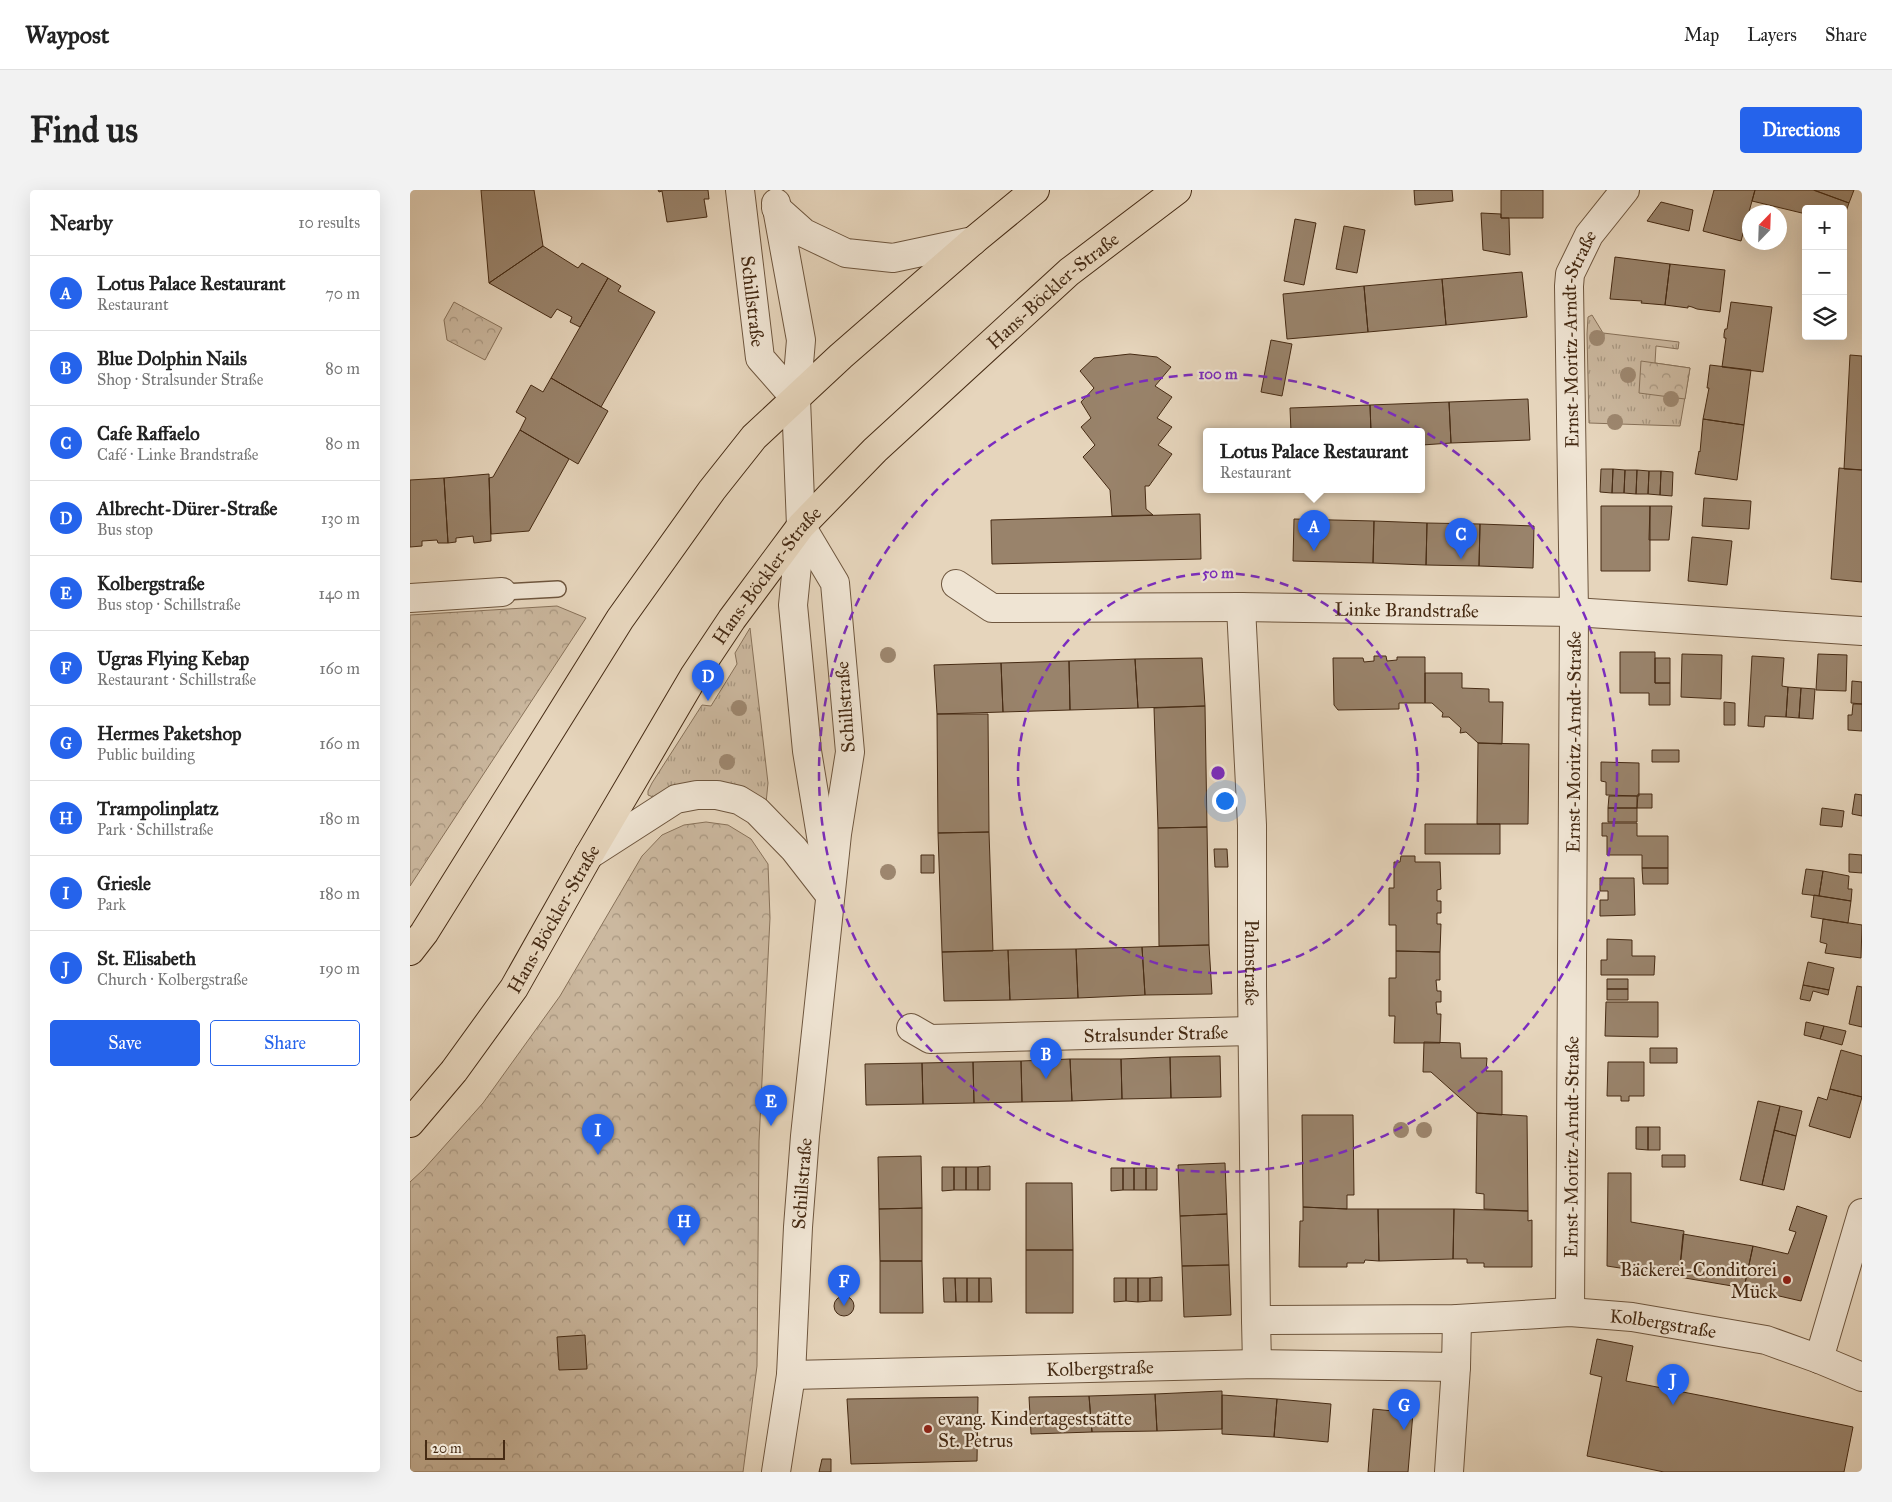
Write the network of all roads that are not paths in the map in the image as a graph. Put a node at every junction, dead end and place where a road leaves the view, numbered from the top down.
1 (740, 190) edge
2 (1035, 190) edge
3 (1177, 190) edge
4 (1625, 190) edge
5 (775, 199) edge
6 (973, 242) junction
7 (796, 399) junction
8 (801, 526) junction
9 (956, 584) dead end
10 (558, 589) dead end
11 (502, 592) joint
12 (410, 598) edge
13 (1241, 607) junction
14 (1574, 612) junction
15 (1862, 631) edge
16 (589, 855) junction
17 (831, 896) junction
18 (410, 951) edge
19 (911, 1028) dead end
20 (1252, 1031) junction
21 (410, 1123) edge
22 (1862, 1213) edge
23 (1856, 1257) edge
24 (1570, 1312) junction
25 (1457, 1319) junction
26 (1256, 1320) junction
27 (1819, 1359) junction
28 (1257, 1364) junction
29 (1456, 1367) junction
30 (791, 1375) junction
31 (1862, 1377) edge
32 (776, 1472) edge
33 (1450, 1472) edge

1 - 7 street, Schillstraße
2 - 6 main road
3 - 8 main road, Hans-Böckler-Straße
4 - 14 street, Ernst-Moritz-Arndt-Straße
5 - 6 street, Schillstraße
5 - 7 street, Schillstraße
6 - 7 main road
7 - 8 street, Schillstraße
7 - 18 main road
8 - 16 main road, Hans-Böckler-Straße
8 - 17 street, Schillstraße
8 - 17 street, Schillstraße
9 - 13 street, Linke Brandstraße
10 - 11 lane
11 - 12 street
13 - 14 street, Linke Brandstraße
13 - 20 street, Palmstraße
14 - 15 street, Linke Brandstraße
14 - 24 street, Ernst-Moritz-Arndt-Straße
16 - 17 street
16 - 21 main road, Hans-Böckler-Straße
17 - 30 street, Schillstraße
19 - 20 street, Stralsunder Straße
20 - 26 street, Palmstraße
22 - 23 street
23 - 27 street
24 - 25 street, Kolbergstraße
24 - 27 street, Kolbergstraße
25 - 26 street, Kolbergstraße
25 - 29 street
26 - 28 street
27 - 31 street, Kolbergstraße
28 - 29 street, Kolbergstraße
28 - 30 street, Kolbergstraße
29 - 33 street
30 - 32 street, Schillstraße

